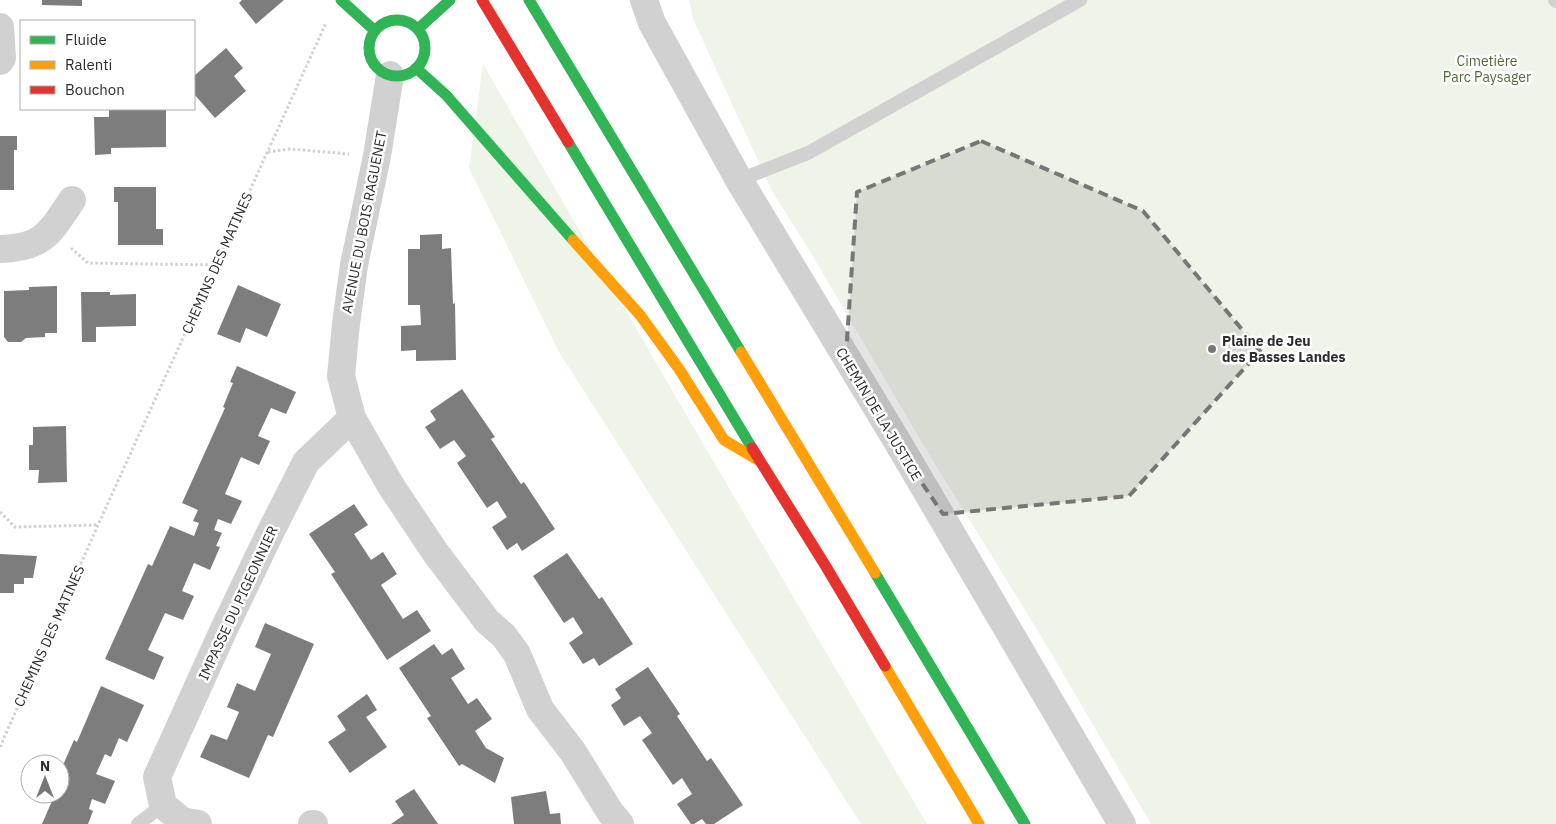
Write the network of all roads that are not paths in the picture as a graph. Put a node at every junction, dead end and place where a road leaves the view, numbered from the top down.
1 (341, 0) edge
2 (450, 0) edge
3 (482, 0) edge
4 (529, 0) edge
5 (644, 0) edge
6 (1080, 0) edge
7 (0, 27) edge
8 (418, 29) junction
9 (374, 30) junction
10 (0, 62) edge
11 (403, 72) junction
12 (739, 180) junction
13 (72, 200) dead end
14 (0, 248) edge
15 (352, 418) junction
16 (759, 460) junction
17 (162, 805) junction
18 (138, 824) edge
19 (198, 824) edge
20 (620, 824) edge
21 (979, 824) edge
22 (1025, 824) edge
23 (1122, 824) edge

1 - 9 main road
2 - 8 main road
3 - 16 main road
4 - 22 main road
5 - 12 street, CHEMIN DE LA JUSTICE
6 - 12 lane
7 - 10 street
8 - 9 main road
8 - 11 main road
9 - 11 main road
11 - 15 street, AVENUE DU BOIS RAGUENET
11 - 16 main road
12 - 23 street, CHEMIN DE LA JUSTICE
13 - 14 street
15 - 17 street, IMPASSE DU PIGEONNIER
15 - 20 street, AVENUE DU BOIS RAGUENET
16 - 21 main road
17 - 18 lane
17 - 19 street

